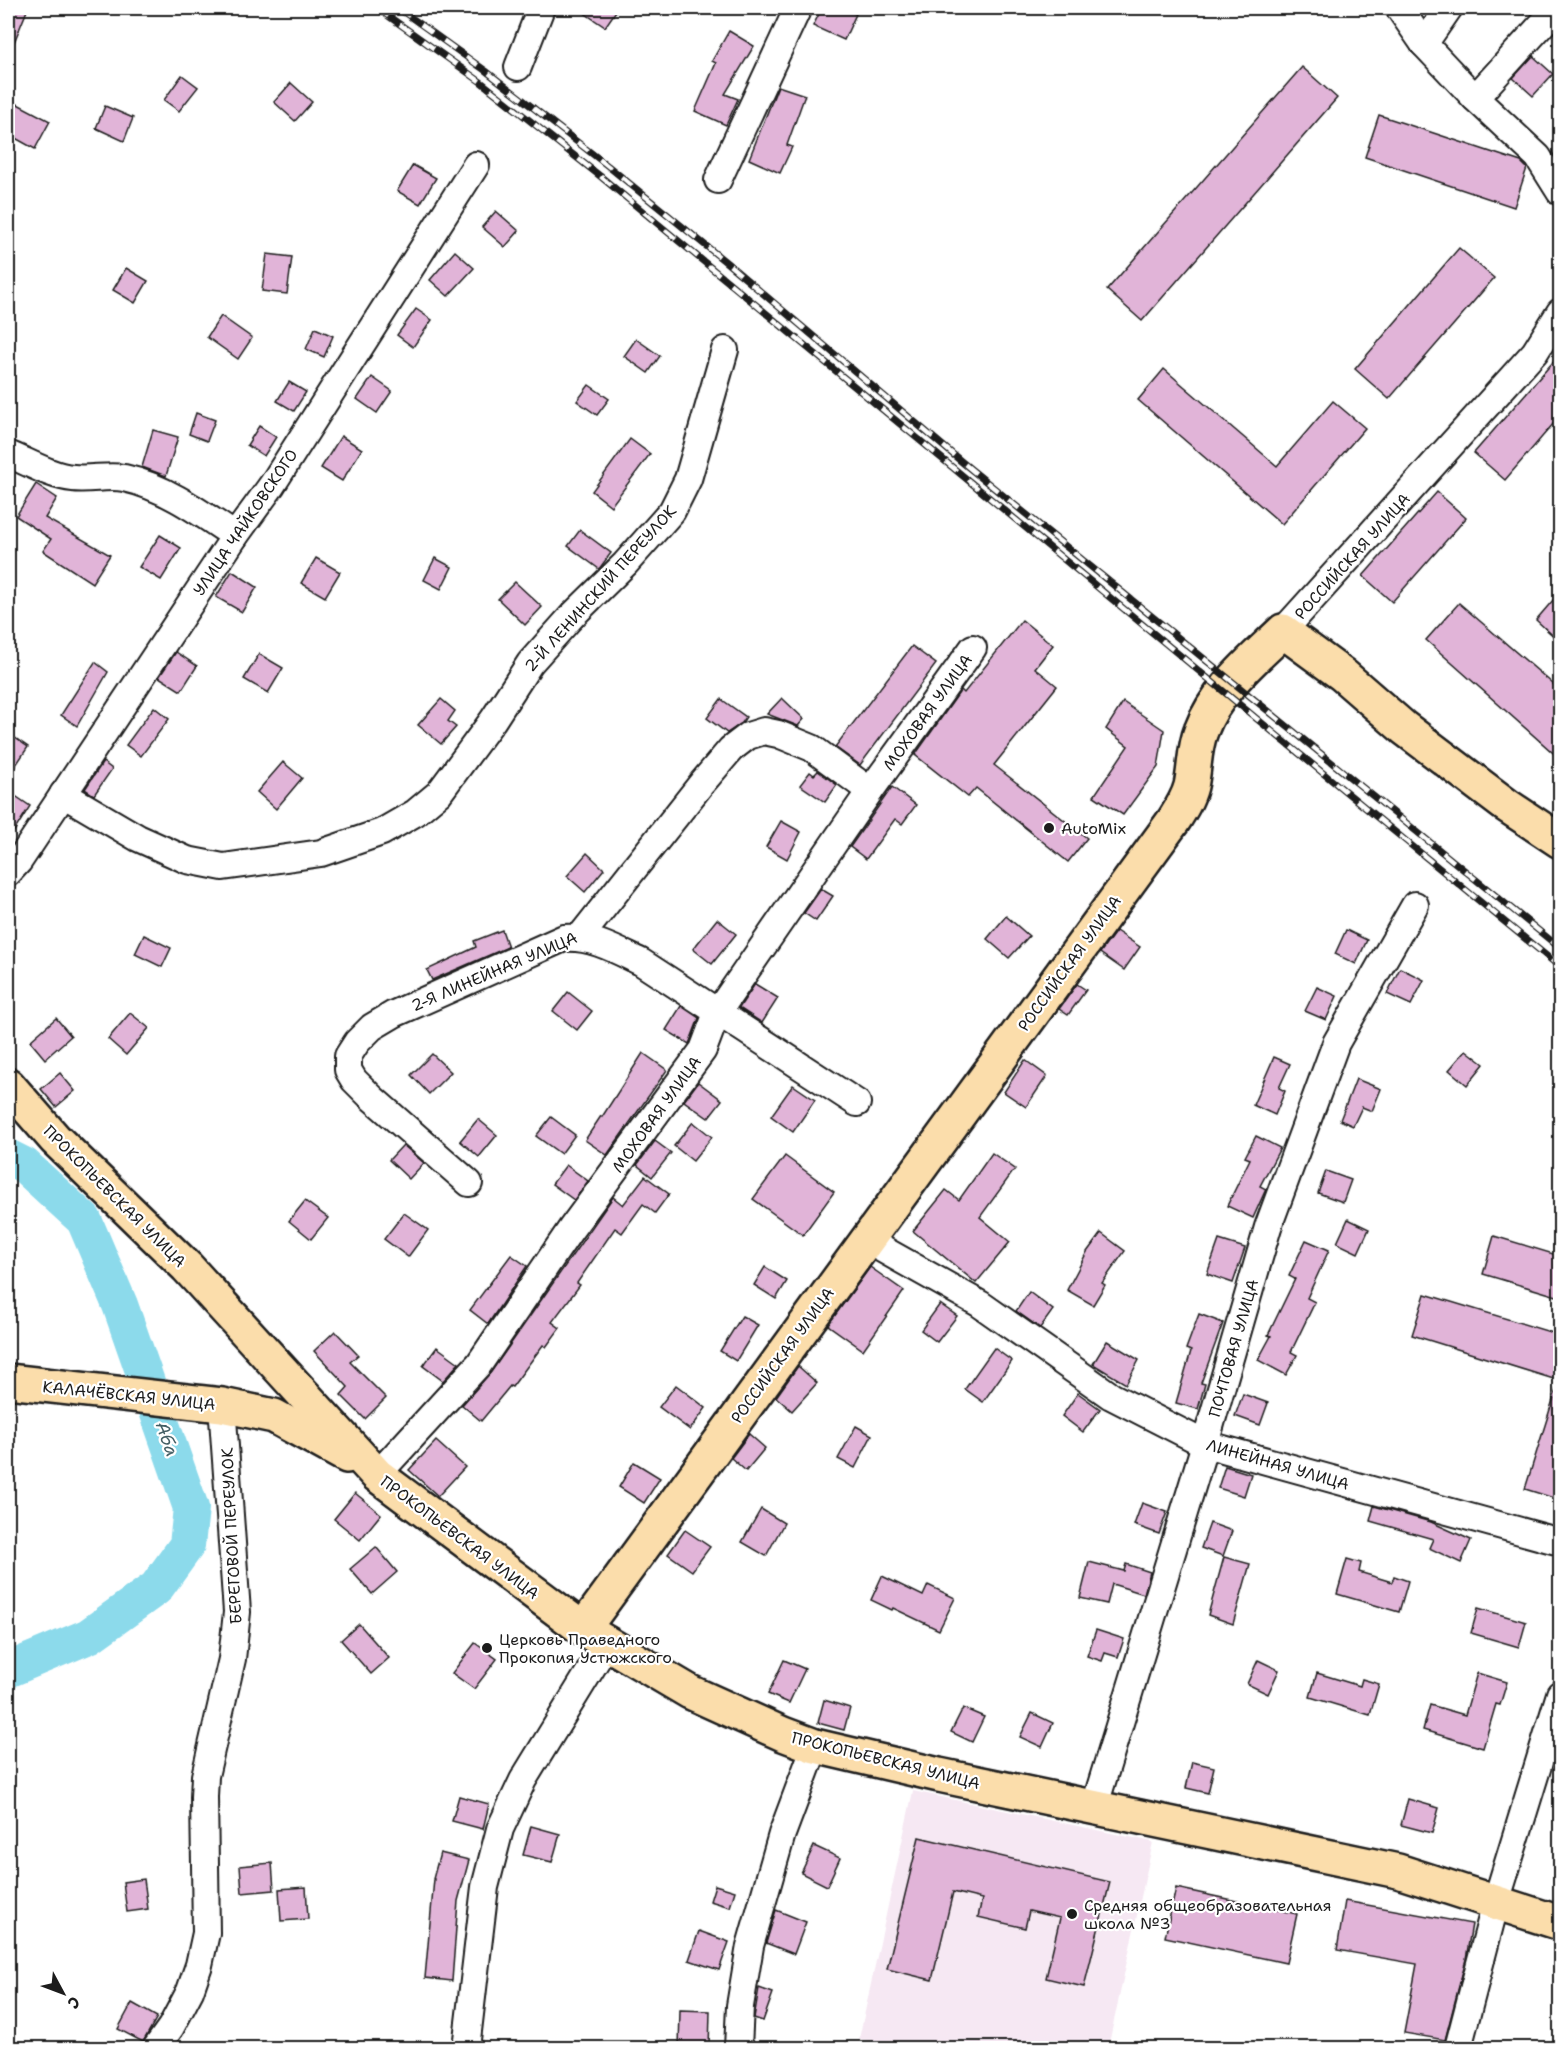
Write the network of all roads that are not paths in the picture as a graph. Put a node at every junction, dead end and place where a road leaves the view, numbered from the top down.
1 (541, 8) edge
2 (798, 8) edge
3 (1399, 8) edge
4 (1449, 8) edge
5 (1557, 8) edge
6 (1424, 44) junction
7 (518, 68) dead end
8 (1475, 98) junction
9 (476, 165) dead end
10 (718, 180) dead end
11 (1560, 192) edge
12 (1560, 312) edge
13 (725, 350) dead end
14 (8, 454) edge
15 (235, 536) junction
16 (1283, 631) junction
17 (973, 648) dead end
18 (870, 791) junction
19 (63, 794) junction
20 (1560, 841) edge
21 (8, 873) edge
22 (1414, 905) dead end
23 (580, 937) junction
24 (717, 1012) junction
25 (8, 1085) edge
26 (857, 1103) dead end
27 (469, 1183) dead end
28 (866, 1240) junction
29 (8, 1381) edge
30 (212, 1403) junction
31 (1205, 1444) junction
32 (377, 1475) junction
33 (1560, 1542) edge
34 (595, 1636) junction
35 (1560, 1694) edge
36 (815, 1746) junction
37 (1094, 1808) junction
38 (1496, 1902) junction
39 (1560, 1923) edge
40 (156, 2049) edge
41 (466, 2049) edge
42 (738, 2049) edge
43 (1458, 2049) edge

1 - 7 street
2 - 10 street
3 - 6 street
4 - 6 street
5 - 8 street
6 - 8 street
8 - 11 street
9 - 15 street, УЛИЦА ЧАЙКОВСКОГО
12 - 16 street, РОССИЙСКАЯ УЛИЦА
13 - 19 street, 2-Й ЛЕНИНСКИЙ ПЕРЕУЛОК
14 - 15 street
15 - 19 street, УЛИЦА ЧАЙКОВСКОГО
16 - 20 main road
16 - 28 main road, РОССИЙСКАЯ УЛИЦА
17 - 18 street, МОХОВАЯ УЛИЦА
18 - 23 street, 2-Я ЛИНЕЙНАЯ УЛИЦА
18 - 24 street, МОХОВАЯ УЛИЦА
19 - 21 street, УЛИЦА ЧАЙКОВСКОГО
22 - 31 street, ПОЧТОВАЯ УЛИЦА
23 - 24 street
23 - 27 street, 2-Я ЛИНЕЙНАЯ УЛИЦА
24 - 26 street
24 - 32 street, МОХОВАЯ УЛИЦА
25 - 32 main road, ПРОКОПЬЕВСКАЯ УЛИЦА
28 - 31 street, ЛИНЕЙНАЯ УЛИЦА
28 - 34 main road, РОССИЙСКАЯ УЛИЦА
29 - 30 main road, КАЛАЧЁВСКАЯ УЛИЦА
30 - 32 main road, КАЛАЧЁВСКАЯ УЛИЦА
30 - 40 street, БЕРЕГОВОЙ ПЕРЕУЛОК
31 - 33 street, ЛИНЕЙНАЯ УЛИЦА
31 - 37 street, ПОЧТОВАЯ УЛИЦА
32 - 34 main road, ПРОКОПЬЕВСКАЯ УЛИЦА
34 - 36 main road, ПРОКОПЬЕВСКАЯ УЛИЦА
34 - 41 street
35 - 38 street
36 - 37 main road, ПРОКОПЬЕВСКАЯ УЛИЦА
36 - 42 street
37 - 38 main road, ПРОКОПЬЕВСКАЯ УЛИЦА
38 - 39 main road, ПРОКОПЬЕВСКАЯ УЛИЦА
38 - 43 street

